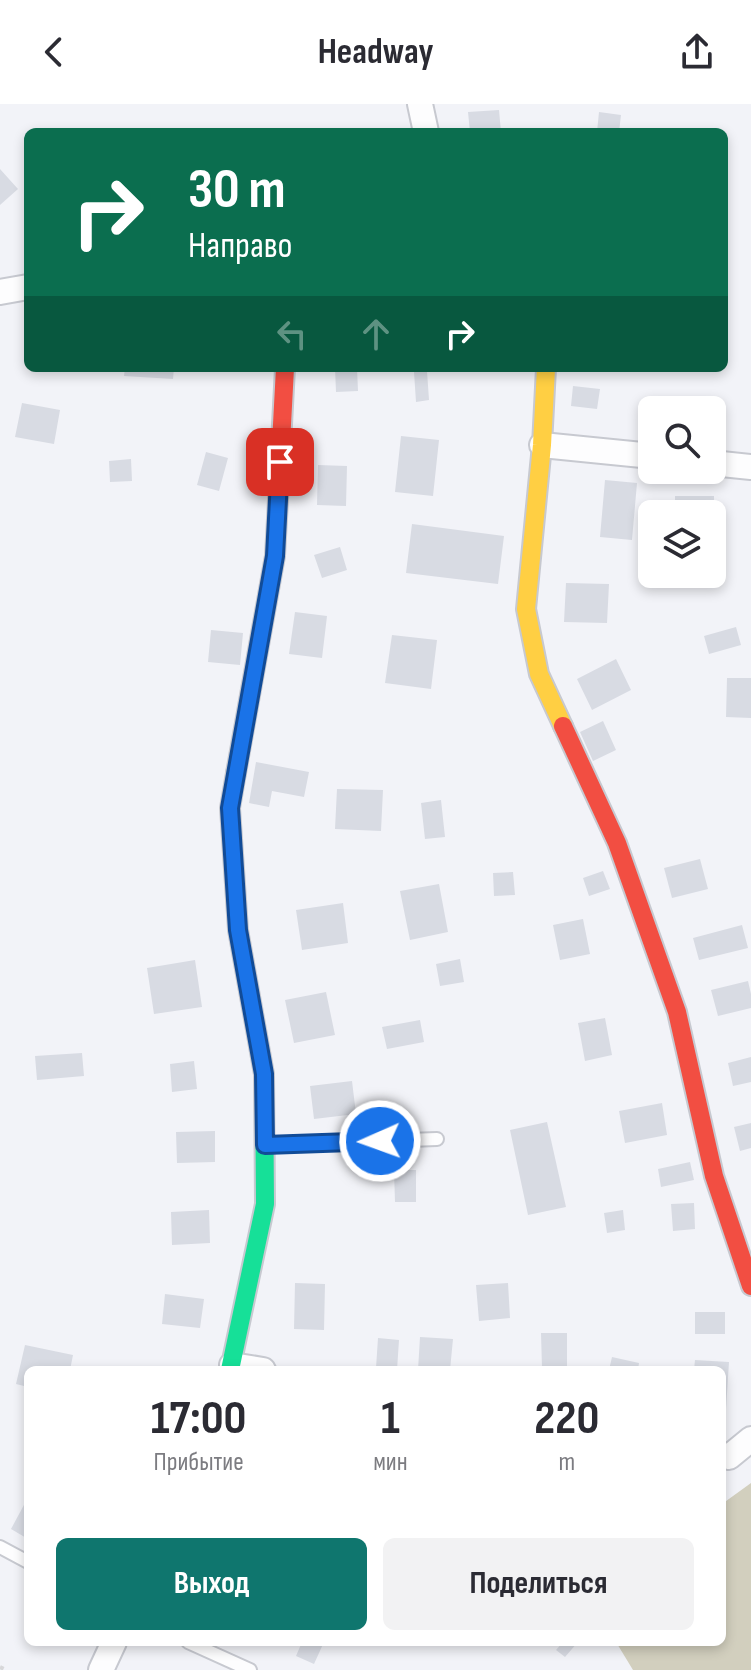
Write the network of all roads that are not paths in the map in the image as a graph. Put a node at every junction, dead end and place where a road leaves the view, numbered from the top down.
1 (420, 104) edge
2 (425, 128) edge
3 (24, 288) edge
4 (0, 292) edge
5 (285, 372) edge
6 (546, 372) edge
7 (542, 445) junction
8 (638, 455) edge
9 (726, 464) edge
10 (751, 467) edge
11 (437, 1139) dead end
12 (265, 1145) junction
13 (751, 1286) edge
14 (231, 1366) edge
15 (751, 1439) edge
16 (726, 1456) edge
17 (0, 1547) edge
18 (24, 1560) edge
19 (112, 1646) edge
20 (197, 1646) edge
21 (101, 1670) edge
22 (250, 1670) edge

1 - 2 street
3 - 4 street
5 - 12 street
6 - 7 street
7 - 8 street
7 - 13 street
9 - 10 street
11 - 12 lane
12 - 14 street
15 - 16 street
17 - 18 lane
19 - 21 street
20 - 22 lane

